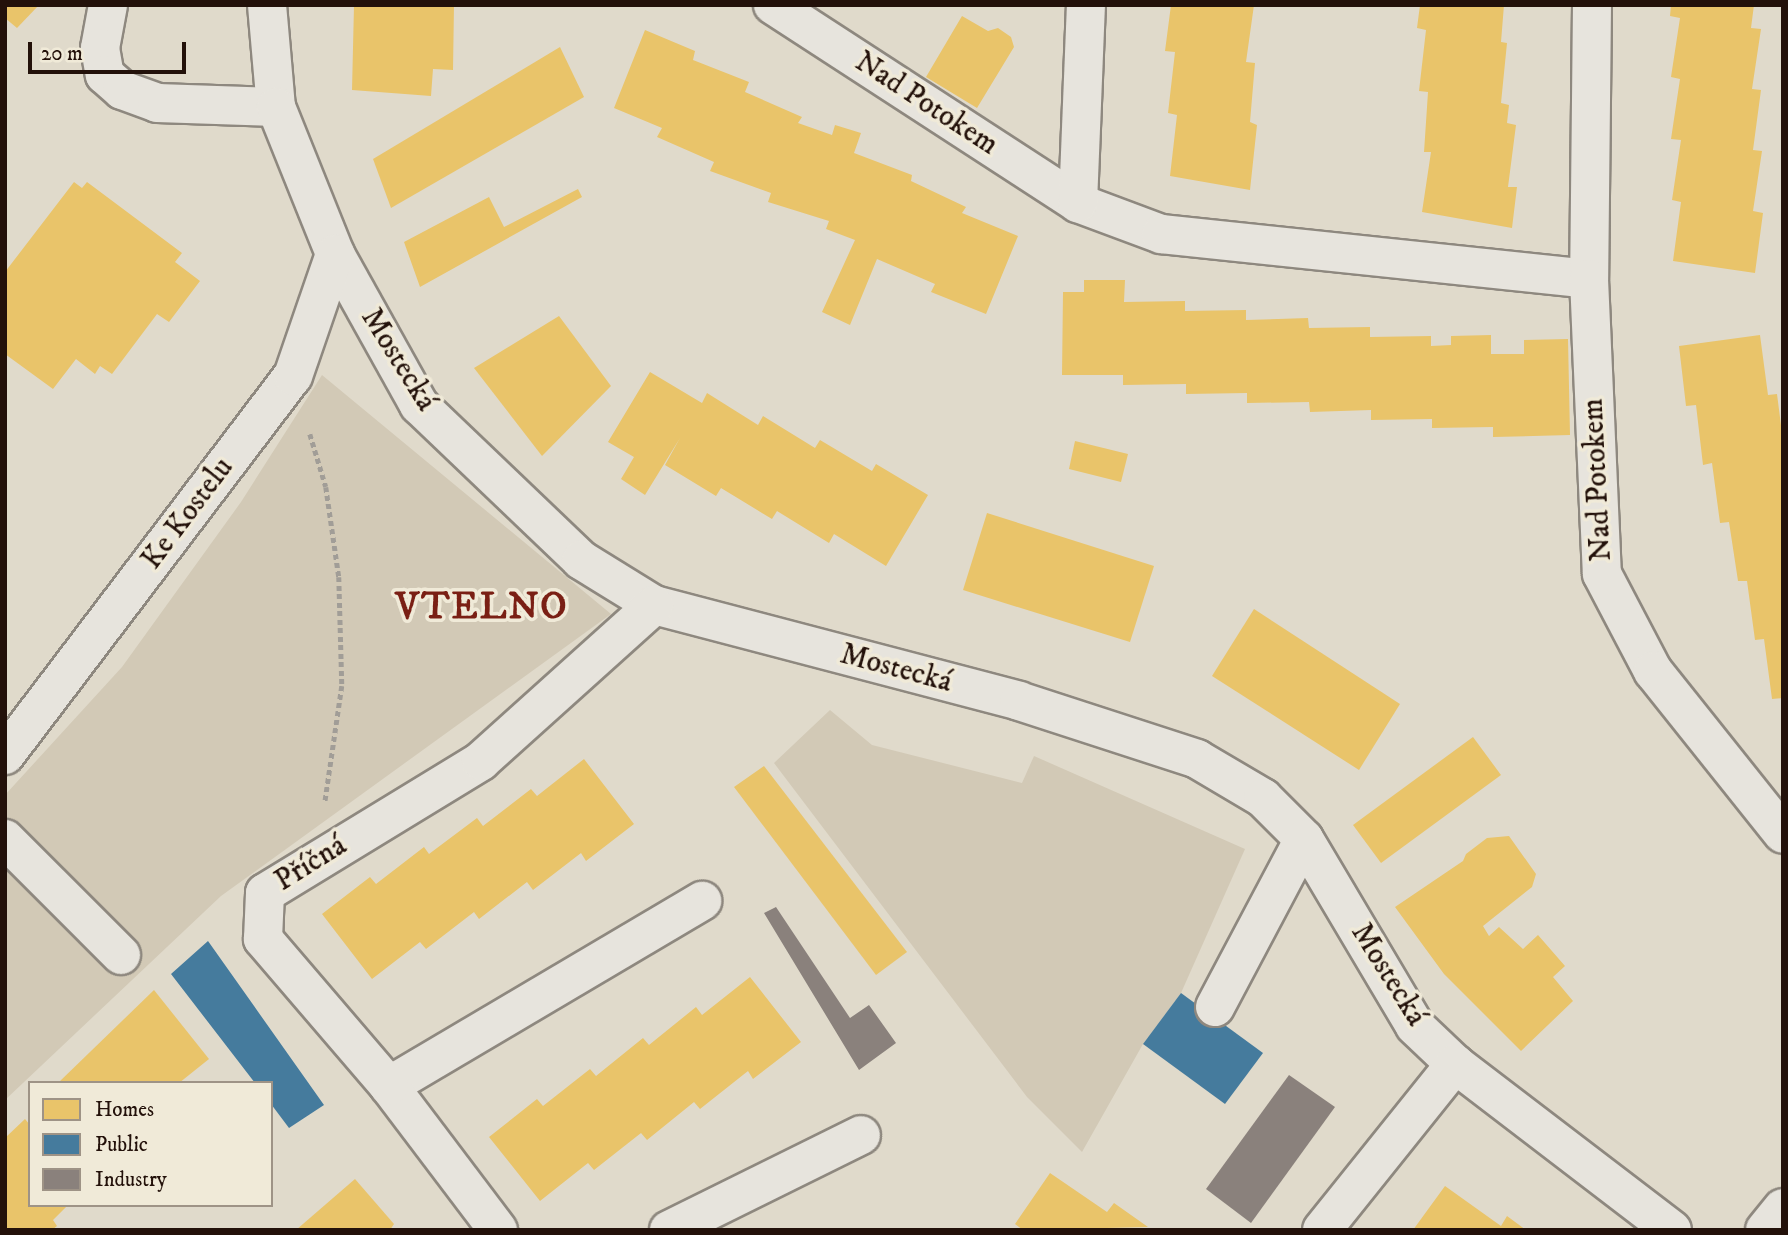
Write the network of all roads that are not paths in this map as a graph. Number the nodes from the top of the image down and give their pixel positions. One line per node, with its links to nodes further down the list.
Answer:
1 (108, 5): 6 (street)
2 (267, 5): 6 (street, Mostecká)
3 (774, 5): 7 (street, Nad Potokem)
4 (1086, 5): 7 (street)
5 (1592, 5): 9 (street, Nad Potokem)
6 (276, 107): 8 (street, Mostecká)
7 (1078, 203): 9 (street, Nad Potokem)
8 (335, 254): 10 (street, Mostecká); 11 (street, Ke Kostelu)
9 (1589, 279): 12 (street, Nad Potokem)
10 (654, 605): 14 (street, Mostecká); 19 (street, Příčná)
11 (5, 755)
12 (1783, 834)
13 (5, 839): 16 (street)
14 (1304, 839): 17 (street); 18 (street, Mostecká)
15 (702, 901): 19 (street)
16 (121, 955)
17 (1215, 1007)
18 (1455, 1064): 24 (street); 25 (street, Mostecká)
19 (389, 1086): 22 (street, Příčná)
20 (861, 1135): 23 (street)
21 (1783, 1208): 26 (street)
22 (498, 1230)
23 (669, 1230)
24 (1322, 1230)
25 (1672, 1230)
26 (1765, 1230)

